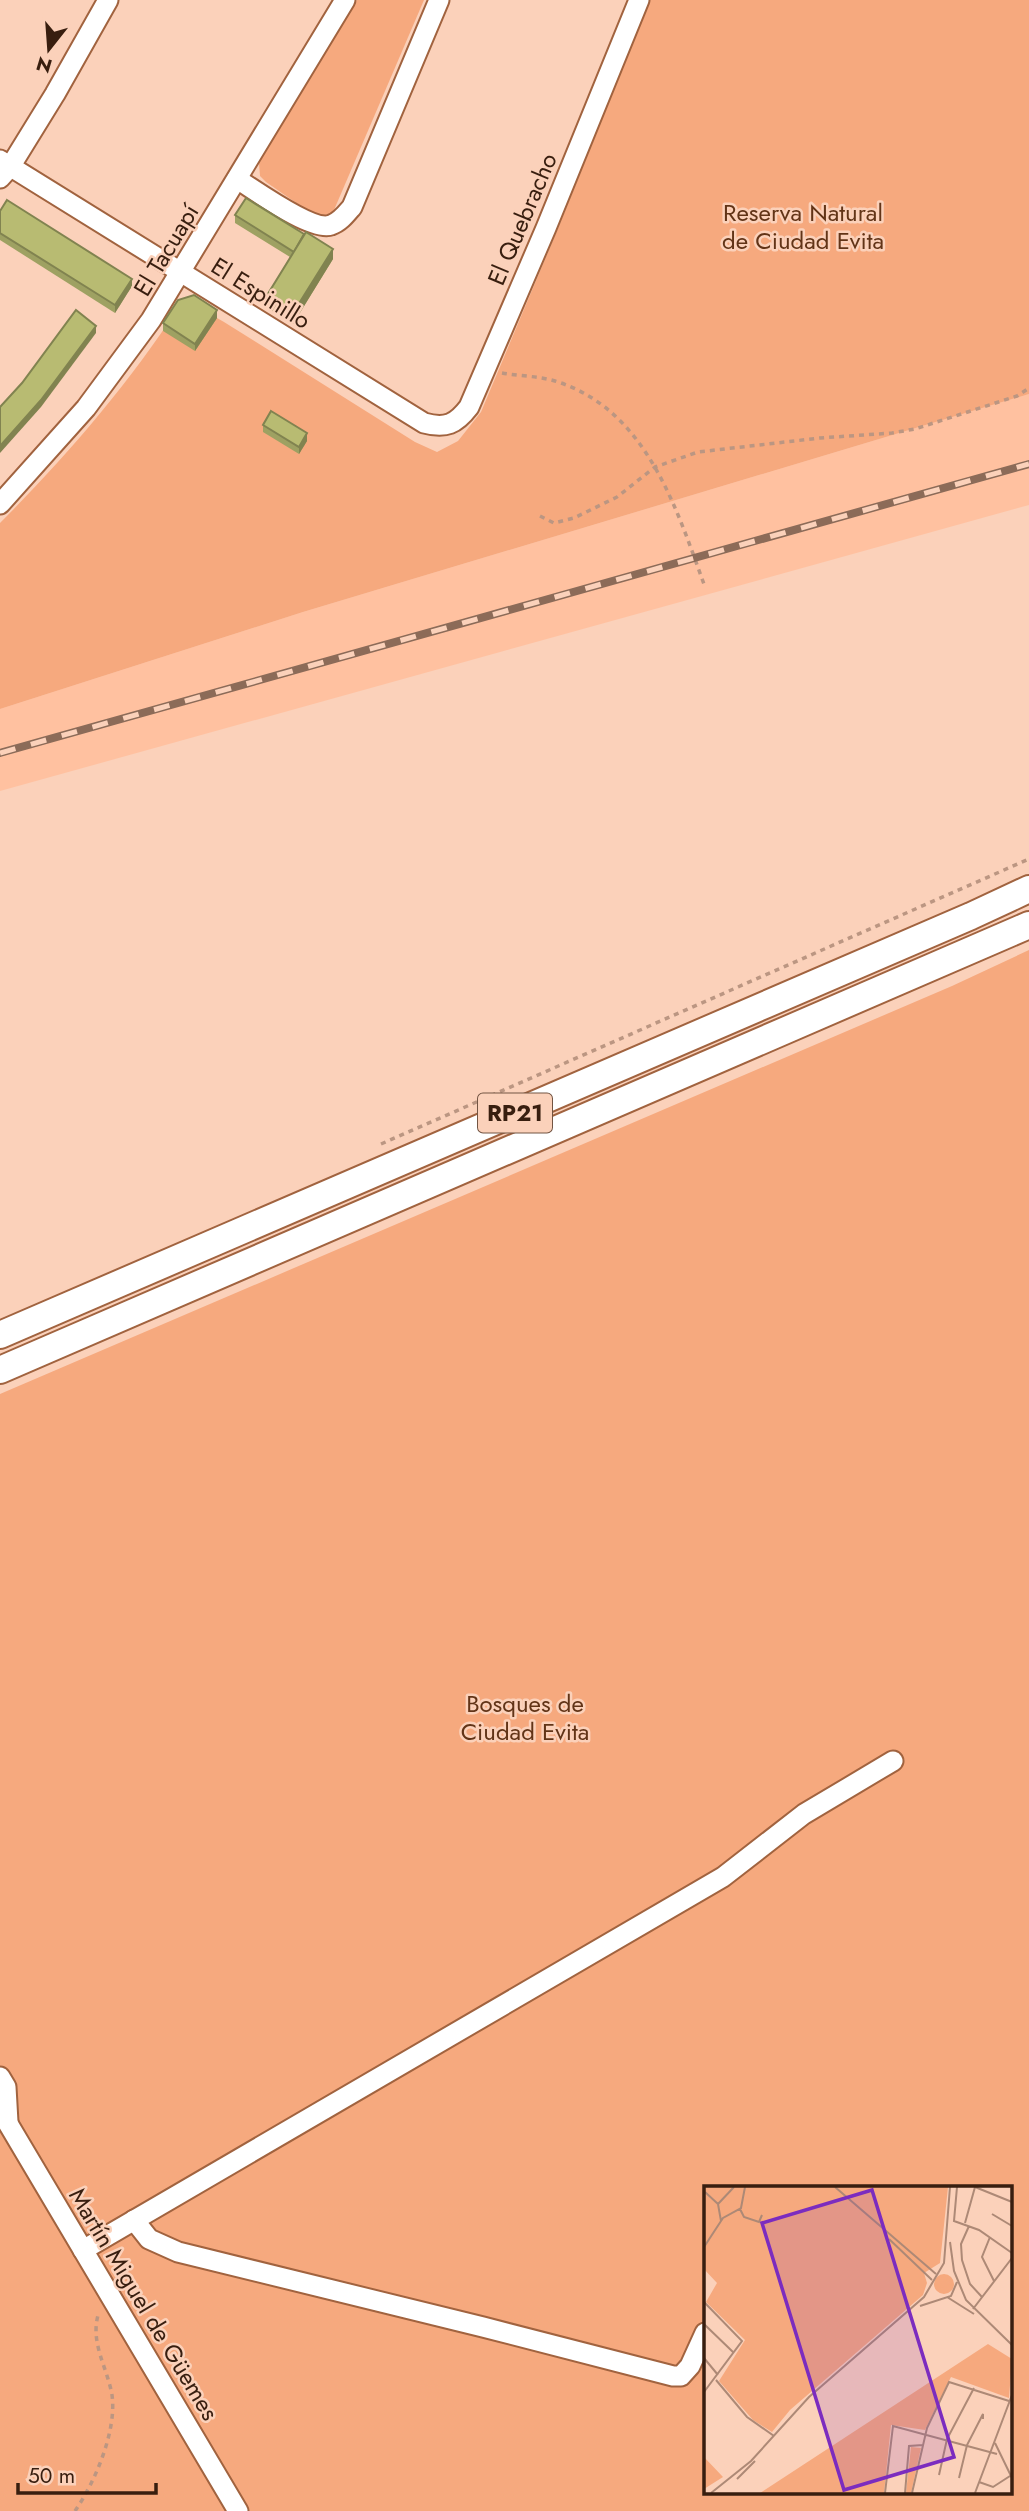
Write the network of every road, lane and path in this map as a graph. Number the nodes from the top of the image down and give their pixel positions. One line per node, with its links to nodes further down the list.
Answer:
1 (108, 0): 5 (street)
2 (345, 0): 6 (street, El Tacuapí)
3 (439, 0): 6 (street)
4 (639, 0): 10 (street, El Quebracho)
5 (3, 168): 7 (street, El Espinillo)
6 (237, 180): 7 (street, El Tacuapí)
7 (181, 272): 10 (street, El Espinillo); 12 (street, El Tacuapí)
8 (497, 372): 11 (path)
9 (1029, 388): 11 (path)
10 (424, 424)
11 (655, 467): 13 (path); 14 (path)
12 (0, 504)
13 (540, 516)
14 (705, 587)
15 (1029, 889): 17 (main road, RP21)
16 (1029, 925): 18 (main road, RP21)
17 (0, 1335)
18 (0, 1370)
19 (893, 1761): 22 (street)
20 (0, 2077): 21 (street, Martín Miguel de Güemes)
21 (4, 2116): 23 (street, Martín Miguel de Güemes)
22 (134, 2220): 23 (street); 25 (street)
23 (83, 2250): 24 (street, Martín Miguel de Güemes)
24 (109, 2295): 26 (path); 27 (street, Martín Miguel de Güemes)
25 (704, 2335)
26 (75, 2511)
27 (238, 2511)

